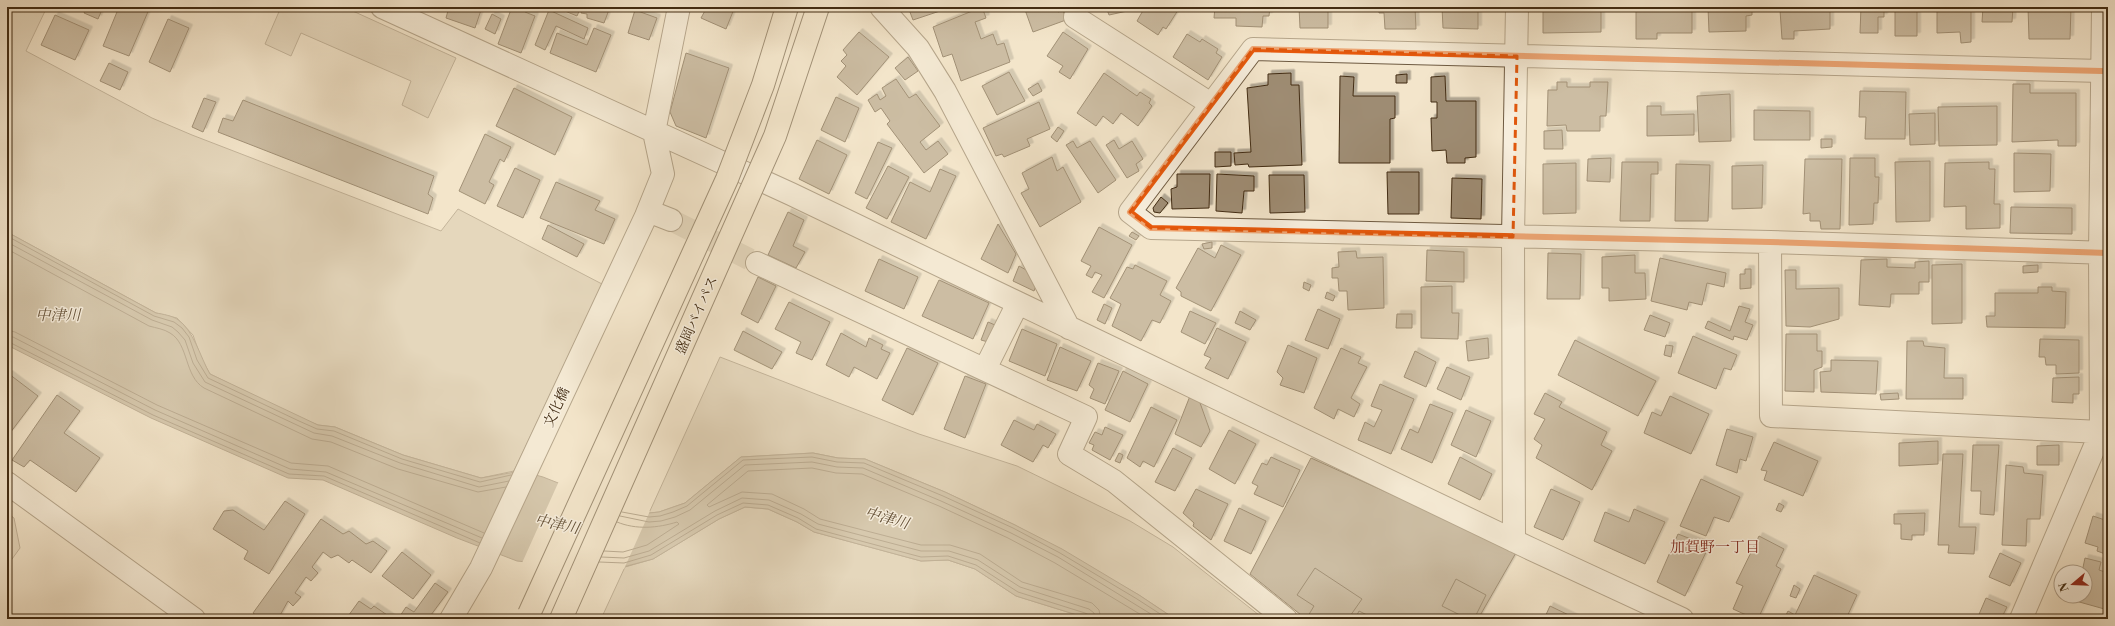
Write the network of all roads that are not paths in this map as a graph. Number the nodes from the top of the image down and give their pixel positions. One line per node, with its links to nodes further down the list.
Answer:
1 (382, 7): 12 (street)
2 (679, 7): 12 (street)
3 (787, 7): 26 (highway, 盛岡バイパス, bridge)
4 (818, 7): 28 (highway, 盛岡バイパス, bridge)
5 (881, 7): 20 (street)
6 (1517, 7): 9 (street)
7 (2105, 8): 10 (street)
8 (1075, 17): 11 (street)
9 (1517, 56): 10 (street); 11 (street); 15 (street)
10 (2102, 70): 17 (street)
11 (1211, 104): 15 (street)
12 (654, 132): 13 (street, 文化橋); 19 (street)
13 (648, 211): 14 (street); 25 (street, 文化橋)
14 (671, 220)
15 (1513, 237): 16 (street); 24 (street)
16 (1770, 242): 17 (street); 22 (street)
17 (2104, 253): 22 (street)
18 (757, 263): 21 (street)
19 (1018, 303): 20 (street); 21 (street)
20 (1069, 328): 24 (street)
21 (985, 368): 29 (street)
22 (2101, 432): 31 (street)
23 (7, 483): 27 (street)
24 (1514, 541): 30 (street)
25 (456, 610)
26 (529, 614)
27 (194, 619)
28 (561, 619)
29 (1286, 619)
30 (1682, 619)
31 (2021, 619)

